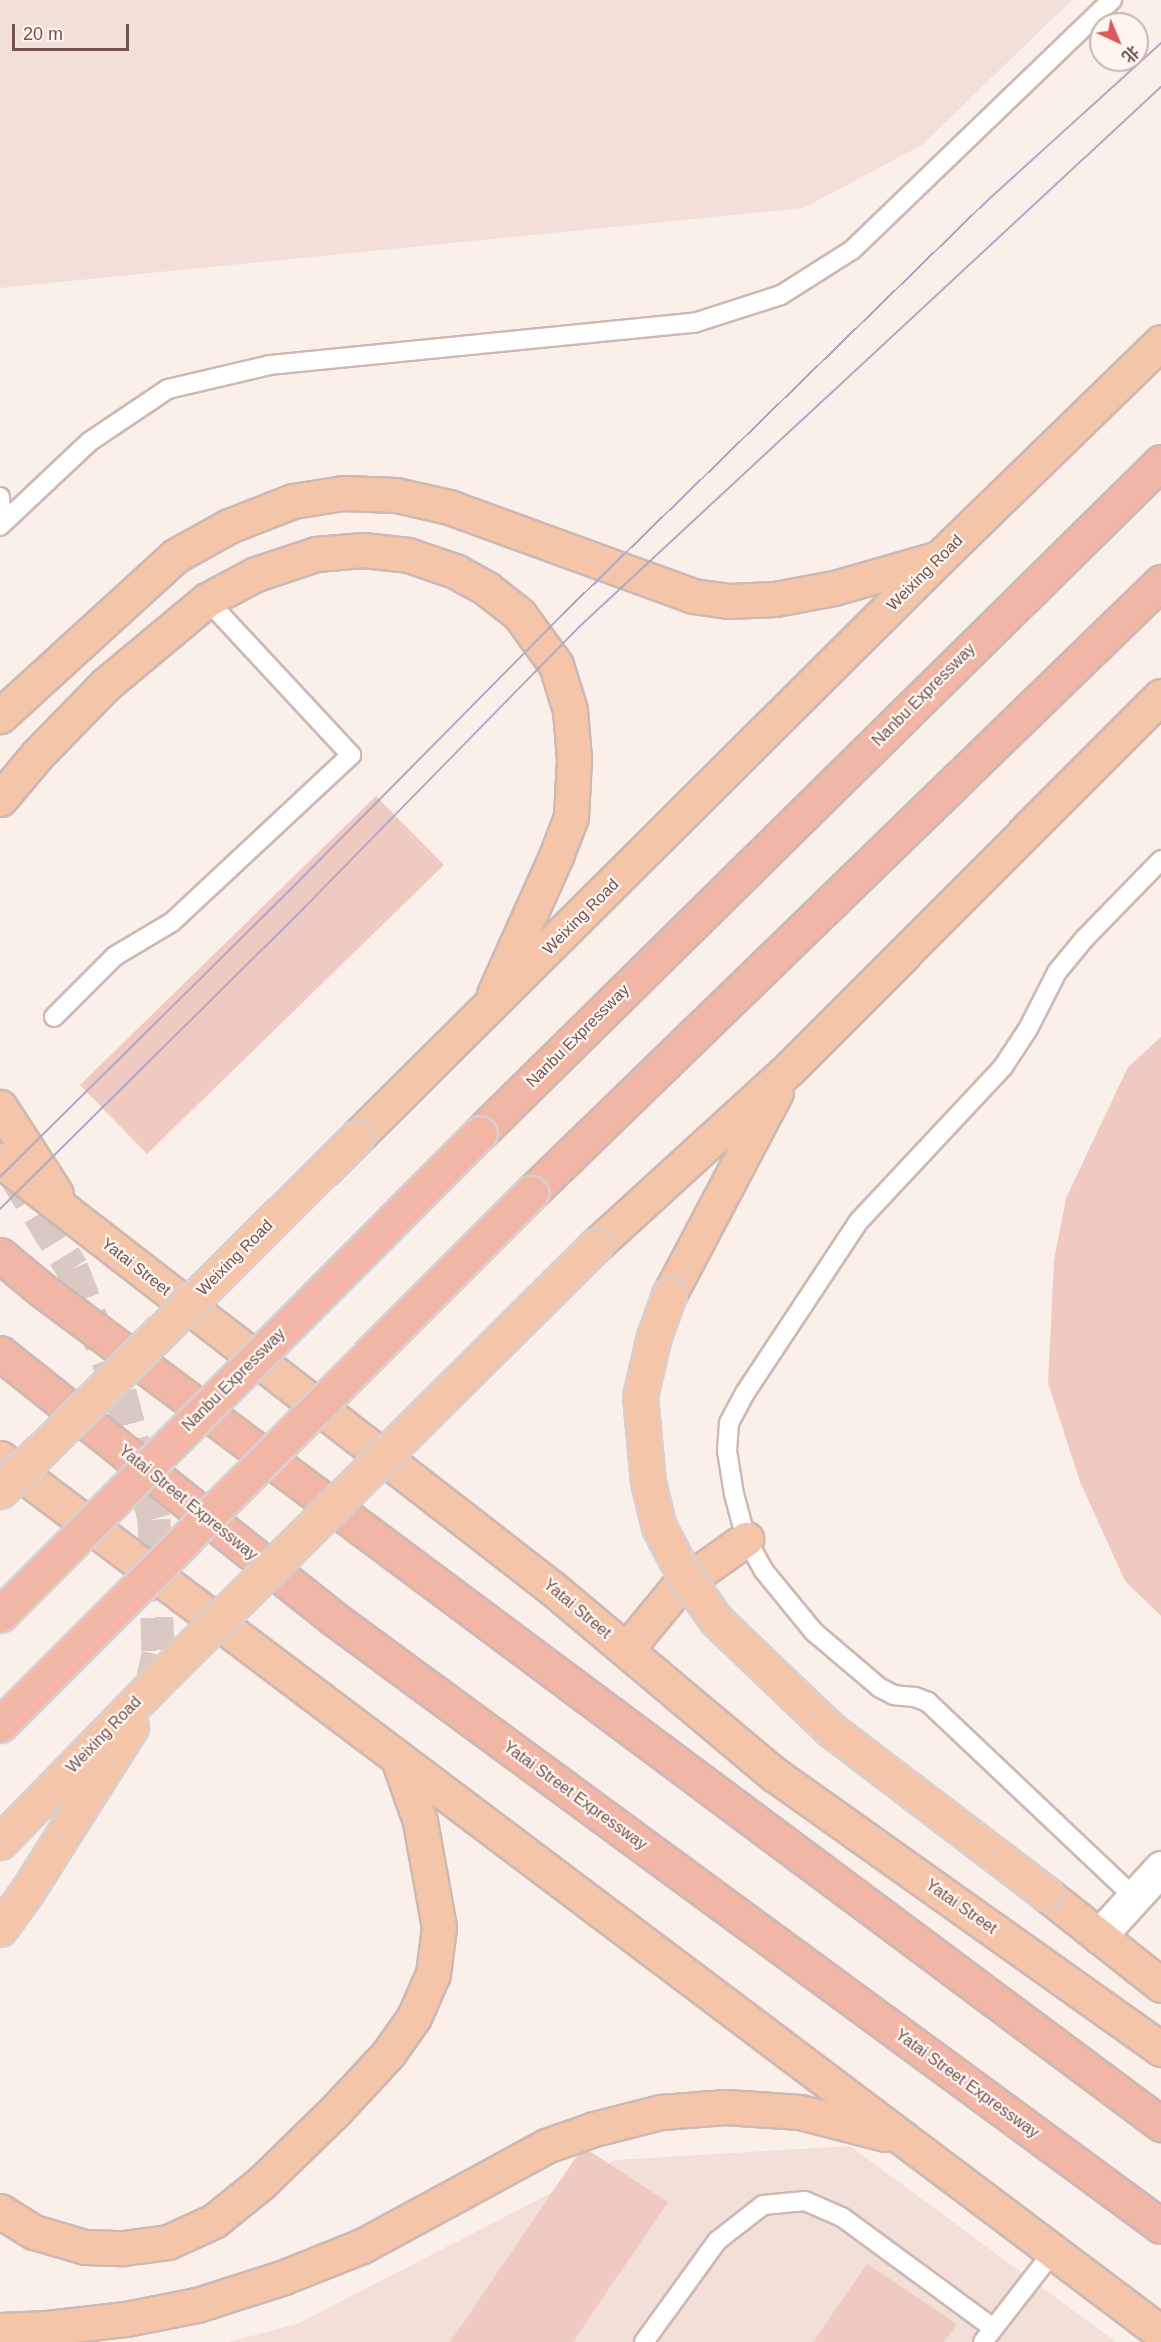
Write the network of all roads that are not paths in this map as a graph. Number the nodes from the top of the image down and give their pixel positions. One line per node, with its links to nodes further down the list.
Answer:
1 (1112, 0): 5 (lane)
2 (1161, 342): 6 (main road, Weixing Road)
3 (1161, 462): 24 (highway, Nanbu Expressway, bridge)
4 (0, 497): 5 (lane)
5 (1, 525)
6 (940, 557): 10 (main road); 13 (main road, Weixing Road)
7 (1161, 582): 27 (highway, bridge)
8 (207, 600): 11 (main road); 13 (main road); 14 (lane)
9 (1161, 696): 15 (main road, Weixing Road)
10 (0, 716)
11 (0, 799)
12 (1161, 860): 23 (lane)
13 (486, 1011): 22 (main road, Weixing Road, bridge)
14 (54, 1017)
15 (790, 1068): 26 (main road, Weixing Road, bridge); 33 (main road, bridge)
16 (0, 1107): 18 (main road)
17 (0, 1160): 18 (main road, Yatai Street)
18 (72, 1218): 25 (main road, Yatai Street)
19 (0, 1255): 36 (highway)
20 (0, 1353): 39 (highway, Yatai Street Expressway)
21 (0, 1458): 28 (main road)
22 (0, 1491)
23 (746, 1539): 25 (main road); 31 (lane)
24 (0, 1615)
25 (626, 1650): 35 (main road, Yatai Street)
26 (165, 1672): 29 (main road, Weixing Road, bridge); 32 (main road, bridge)
27 (0, 1725)
28 (398, 1759): 37 (main road); 38 (main road)
29 (0, 1842)
30 (1161, 1868): 31 (street)
31 (1134, 1897): 33 (street)
32 (0, 1929)
33 (1099, 1936): 34 (main road)
34 (1161, 1985)
35 (1161, 2049)
36 (1161, 2124)
37 (902, 2138): 40 (main road); 41 (main road)
38 (0, 2211)
39 (1161, 2226)
40 (1052, 2253): 42 (main road); 43 (lane)
41 (0, 2330)
42 (1161, 2333)
43 (988, 2335): 44 (lane)
44 (644, 2342)

